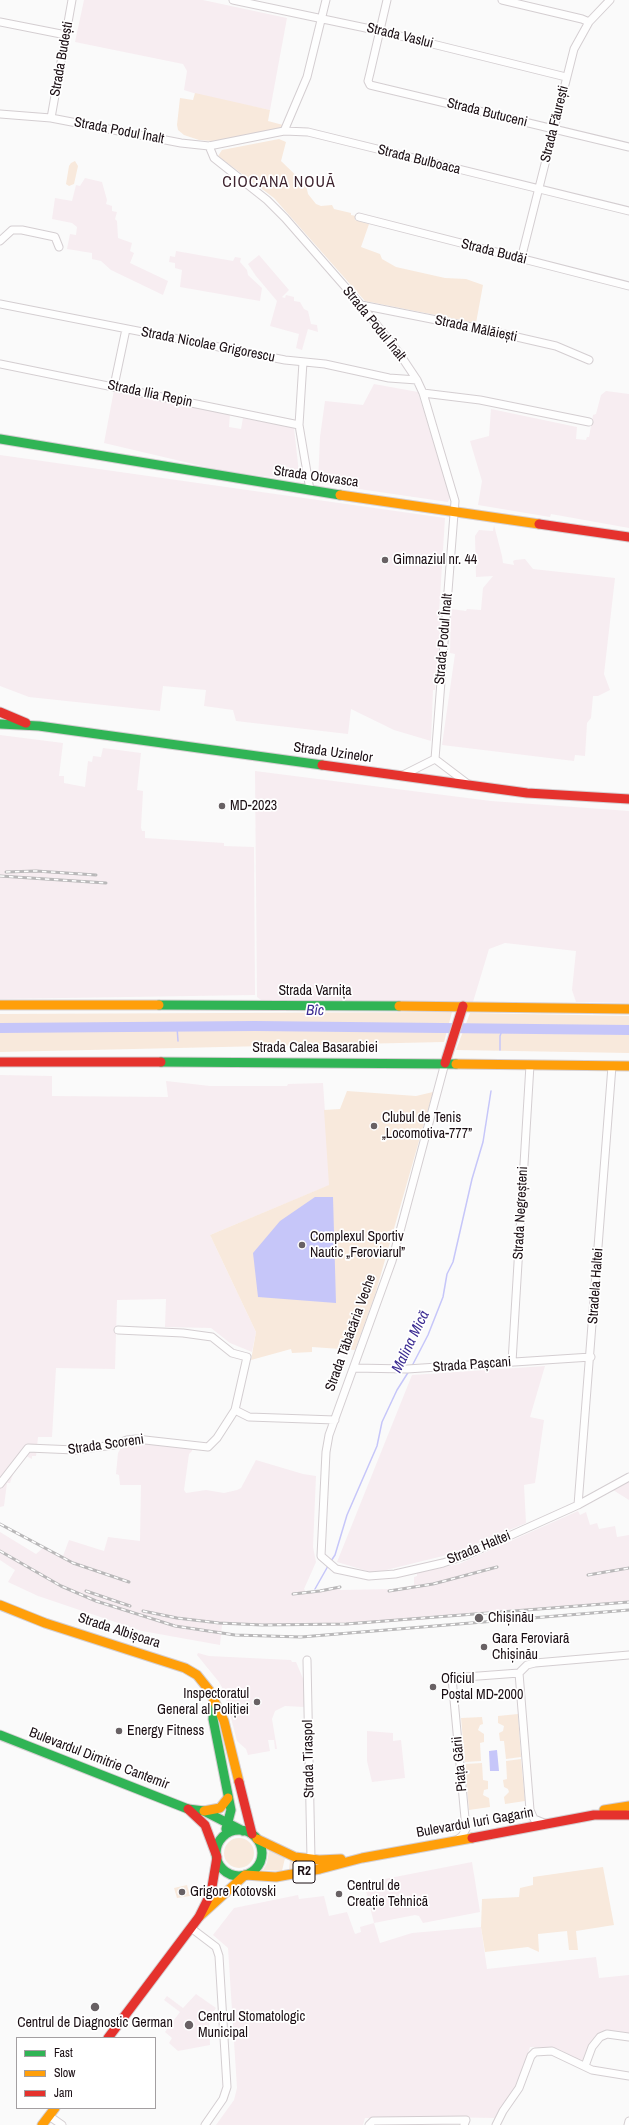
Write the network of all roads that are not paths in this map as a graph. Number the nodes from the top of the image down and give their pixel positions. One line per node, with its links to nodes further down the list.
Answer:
1 (72, 0): 11 (street, Strada Budești)
2 (233, 0): 7 (street, Strada Vaslui)
3 (326, 0): 7 (street)
4 (387, 0): 10 (street)
5 (502, 0): 9 (street)
6 (610, 0): 9 (street, Strada Făurești)
7 (322, 18): 10 (street, Strada Vaslui); 16 (street)
8 (0, 22): 11 (street)
9 (589, 22): 12 (street, Strada Făurești)
10 (380, 31): 12 (street, Strada Vaslui); 15 (street, Strada Butuceni)
11 (66, 35): 14 (street, Strada Budești)
12 (566, 77): 15 (street, Strada Făurești)
13 (0, 114): 14 (street, Strada Podul Înalt)
14 (51, 118): 17 (street, Strada Podul Înalt)
15 (553, 129): 18 (street, Strada Butuceni); 19 (street, Strada Făurești)
16 (284, 131): 17 (street, Strada Bulboaca); 19 (street, Strada Bulboaca)
17 (209, 146): 27 (street, Strada Podul Înalt)
18 (629, 147)
19 (538, 190): 20 (street, Strada Bulboaca); 24 (street, Strada Făurești)
20 (629, 211)
21 (359, 217): 24 (street, Strada Budăi)
22 (0, 241): 23 (street)
23 (58, 247)
24 (521, 259): 25 (street, Strada Budăi)
25 (629, 286)
26 (0, 304): 28 (street, Strada Nicolae Grigorescu)
27 (361, 305): 29 (street, Strada Mălăiești); 32 (street, Strada Podul Înalt)
28 (126, 329): 30 (street, Strada Nicolae Grigorescu); 33 (street)
29 (589, 360)
30 (302, 362): 32 (street, Strada Nicolae Grigorescu); 36 (street)
31 (0, 364): 33 (street, Strada Ilia Repin)
32 (417, 380): 34 (street, Strada Podul Înalt)
33 (114, 386): 36 (street, Strada Ilia Repin)
34 (423, 393): 35 (street); 39 (street, Strada Podul Înalt)
35 (589, 422)
36 (299, 425): 38 (street)
37 (0, 439): 38 (main road, Strada Otovasca)
38 (310, 490): 39 (main road, Strada Otovasca)
39 (454, 511): 40 (main road, Strada Otovasca); 44 (street, Strada Podul Înalt)
40 (629, 537)
41 (0, 712): 43 (main road, Strada Uzinelor)
42 (0, 724): 43 (main road, Strada Uzinelor)
43 (34, 726): 45 (main road, Strada Uzinelor)
44 (435, 759): 45 (street); 46 (street)
45 (400, 776): 46 (main road, Strada Uzinelor)
46 (471, 786): 47 (main road, Strada Uzinelor)
47 (629, 800)
48 (0, 1005): 49 (main road, Strada Varnița)
49 (462, 1008): 50 (main road, Strada Varnița); 52 (main road, Strada Tăbăcăria Veche)
50 (629, 1009)
51 (0, 1062): 52 (main road, Strada Calea Basarabiei)
52 (446, 1064): 53 (main road, Strada Calea Basarabiei); 59 (street, Strada Tăbăcăria Veche)
53 (530, 1065): 54 (main road, Strada Calea Basarabiei); 58 (street, Strada Negreșteni)
54 (612, 1066): 55 (main road, Strada Calea Basarabiei); 57 (street, Stradela Haltei)
55 (629, 1066)
56 (118, 1330): 60 (street)
57 (591, 1357): 58 (street, Strada Pașcani); 64 (street, Stradela Haltei)
58 (512, 1362): 59 (street, Strada Pașcani)
59 (354, 1368): 61 (street, Strada Tăbăcăria Veche)
60 (235, 1410): 61 (street); 63 (street, Strada Scoreni)
61 (334, 1420): 65 (street, Strada Tăbăcăria Veche)
62 (629, 1477): 64 (street, Strada Haltei)
63 (0, 1484)
64 (578, 1505): 65 (street, Strada Haltei)
65 (324, 1559)
66 (0, 1605): 70 (main road, Strada Albișoara)
67 (629, 1655): 69 (street)
68 (307, 1660): 86 (street, Strada Tiraspol)
69 (519, 1673): 79 (street); 83 (street, Piața Gării)
70 (214, 1704): 72 (main road, Strada Albișoara); 82 (main road, Strada Albișoara)
71 (0, 1735): 74 (main road, Bulevardul Dimitrie Cantemir)
72 (228, 1798): 75 (main road); 78 (main road, Strada Albișoara)
73 (629, 1806): 76 (main road, Bulevardul Iuri Gagarin / R2)
74 (188, 1809): 75 (main road, Bulevardul Dimitrie Cantemir); 84 (main road, Bulevardul Dimitrie Cantemir)
75 (204, 1811): 78 (main road, Bulevardul Dimitrie Cantemir)
76 (594, 1815): 77 (main road, Bulevardul Iuri Gagarin / R2); 79 (main road, Bulevardul Iuri Gagarin / R2)
77 (629, 1816)
78 (228, 1823): 80 (main road, Bulevardul Dimitrie Cantemir); 81 (main road, Strada Albișoara)
79 (550, 1823): 83 (main road, Bulevardul Iuri Gagarin / R2)
80 (243, 1831): 81 (main road); 82 (main road)
81 (224, 1837): 84 (main road)
82 (254, 1837): 86 (main road, Bulevardul Iuri Gagarin / R2); 87 (main road)
83 (451, 1841): 85 (main road, Bulevardul Iuri Gagarin / R2)
84 (217, 1858): 87 (main road); 88 (main road)
85 (362, 1858): 86 (main road, Bulevardul Iuri Gagarin / R2); 87 (main road, Bulevardul Iuri Gagarin / R2)
86 (311, 1859)
87 (245, 1875): 88 (main road)
88 (199, 1918): 89 (main road)
89 (191, 1928): 90 (main road); 100 (street)
90 (109, 2037)
91 (629, 2037): 92 (street)
92 (585, 2066): 93 (street); 102 (street)
93 (629, 2076)
94 (54, 2109): 95 (main road)
95 (49, 2116): 98 (main road); 99 (street)
96 (629, 2121): 103 (street)
97 (465, 2122): 101 (street)
98 (42, 2125)
99 (62, 2125)
100 (205, 2125)
101 (369, 2125)
102 (496, 2125)
103 (628, 2125)

